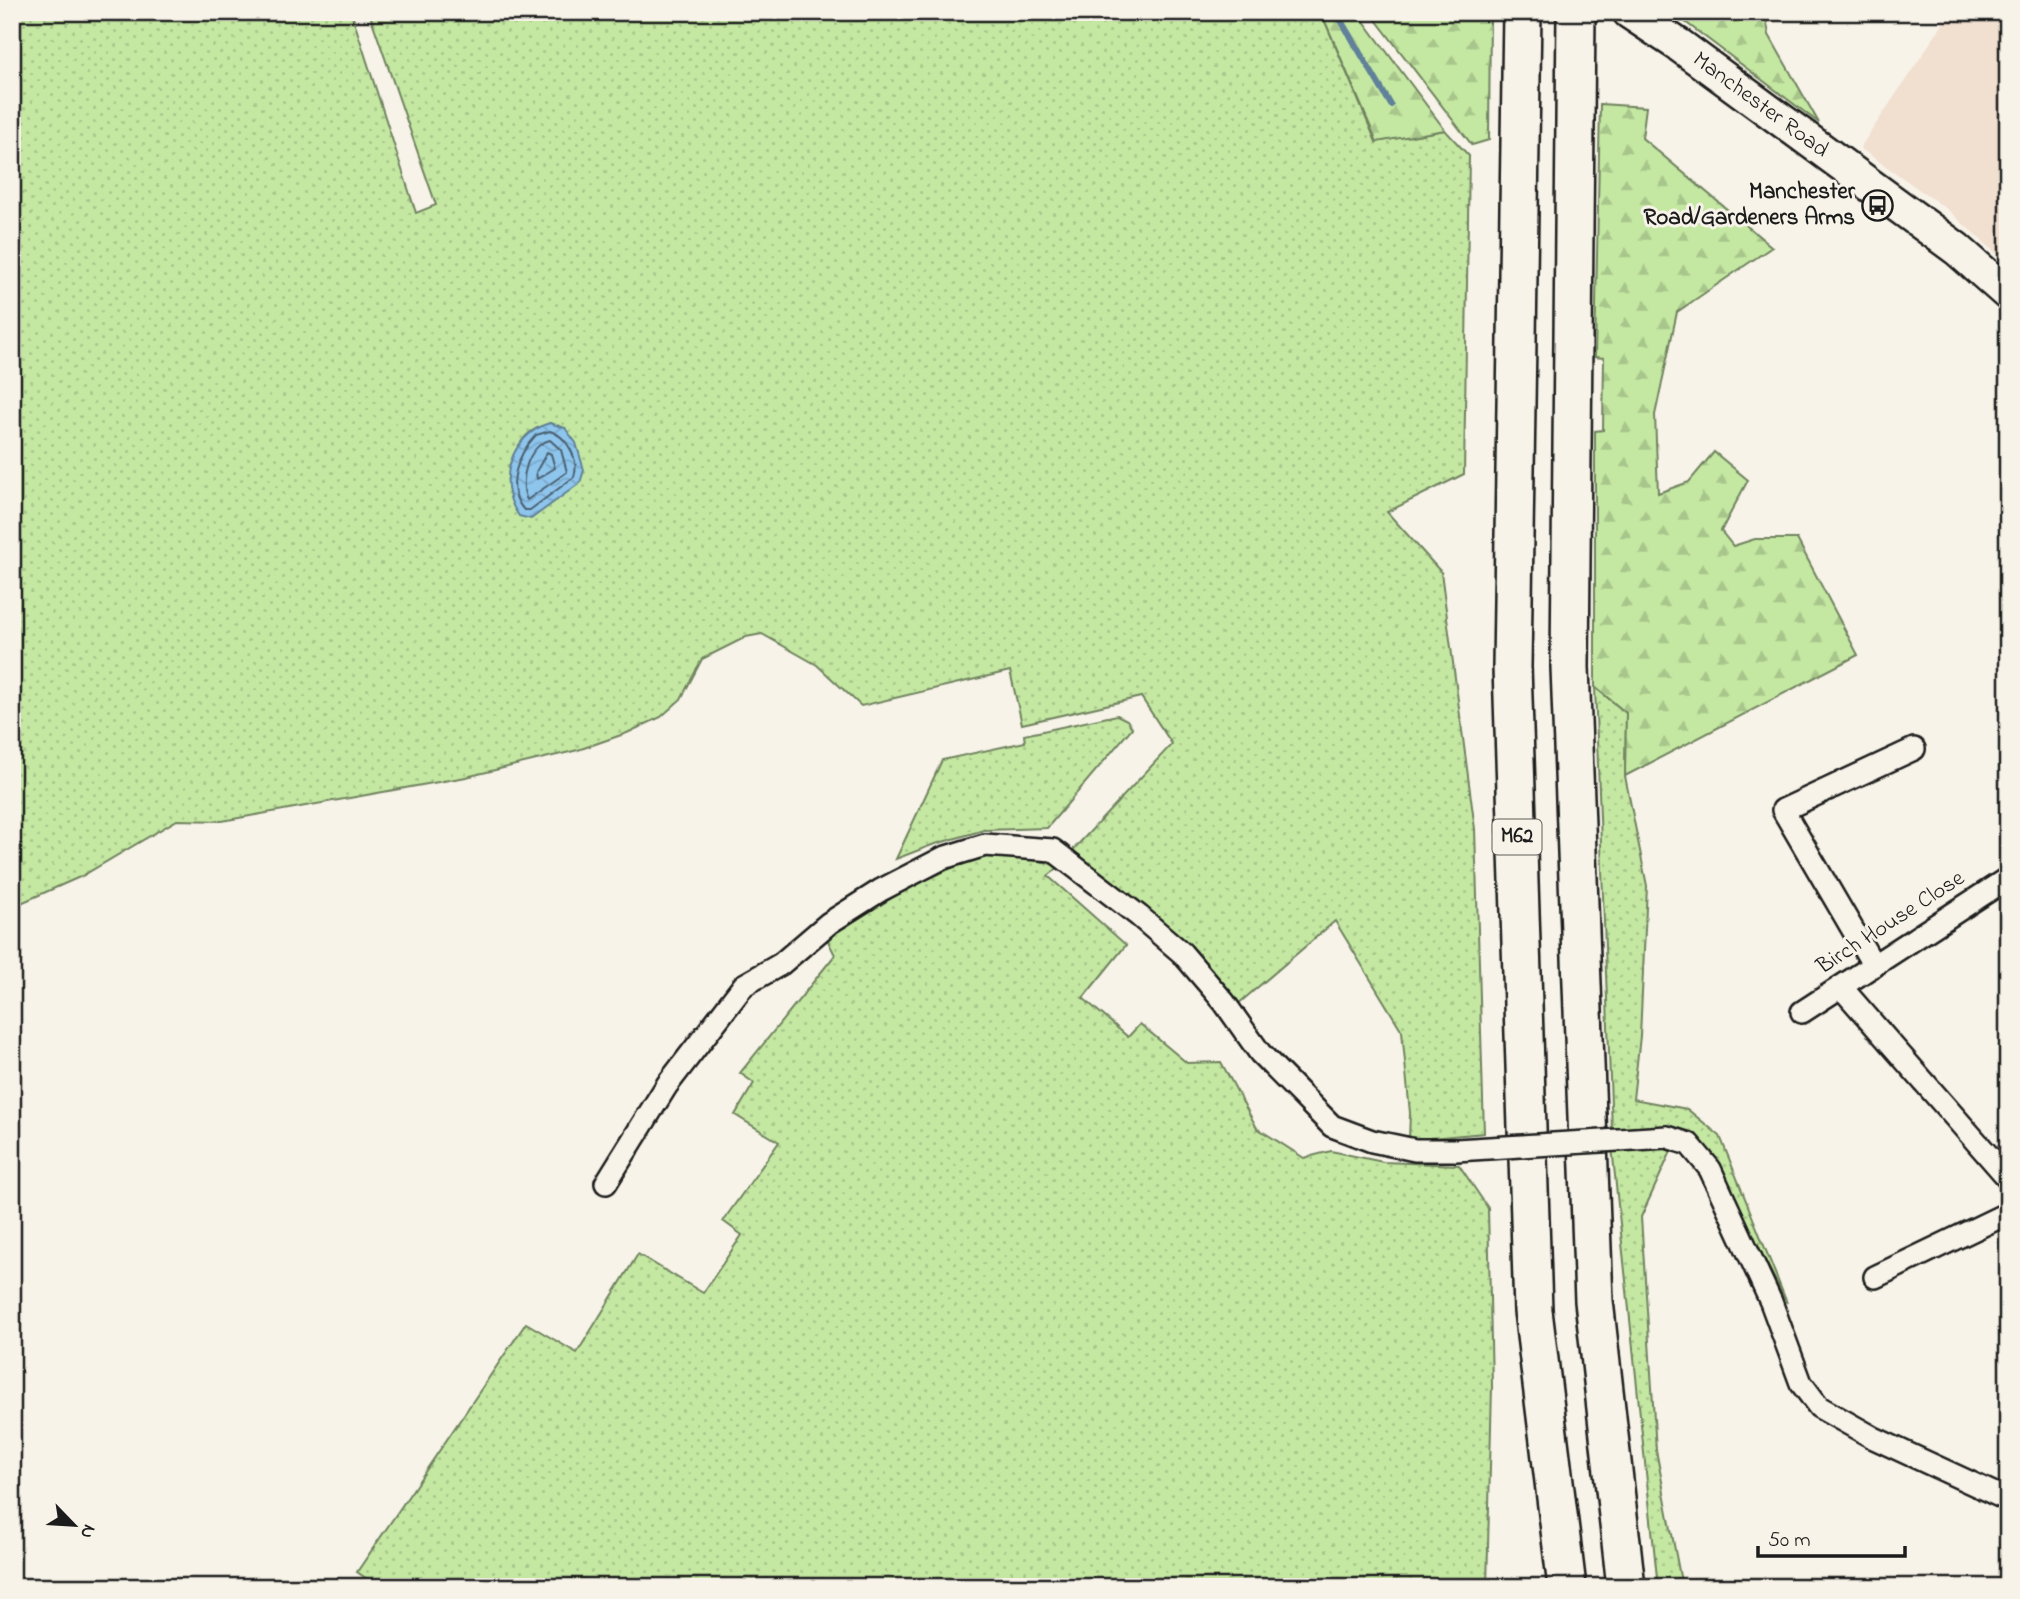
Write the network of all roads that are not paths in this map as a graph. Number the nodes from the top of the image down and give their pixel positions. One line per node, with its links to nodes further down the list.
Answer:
1 (1521, 12): 15 (highway, M62)
2 (1576, 12): 16 (highway)
3 (1629, 12): 4 (main road, Manchester Road)
4 (2008, 294)
5 (1914, 749): 7 (street)
6 (2008, 878): 7 (street, Birch House Close)
7 (1874, 966): 8 (street, Birch House Close)
8 (1841, 987): 9 (street, Birch House Close); 10 (street)
9 (1802, 1012)
10 (2008, 1178)
11 (606, 1182): 14 (street, bridge)
12 (2008, 1213): 13 (street)
13 (1875, 1277)
14 (2008, 1500)
15 (1567, 1587)
16 (1626, 1587)

